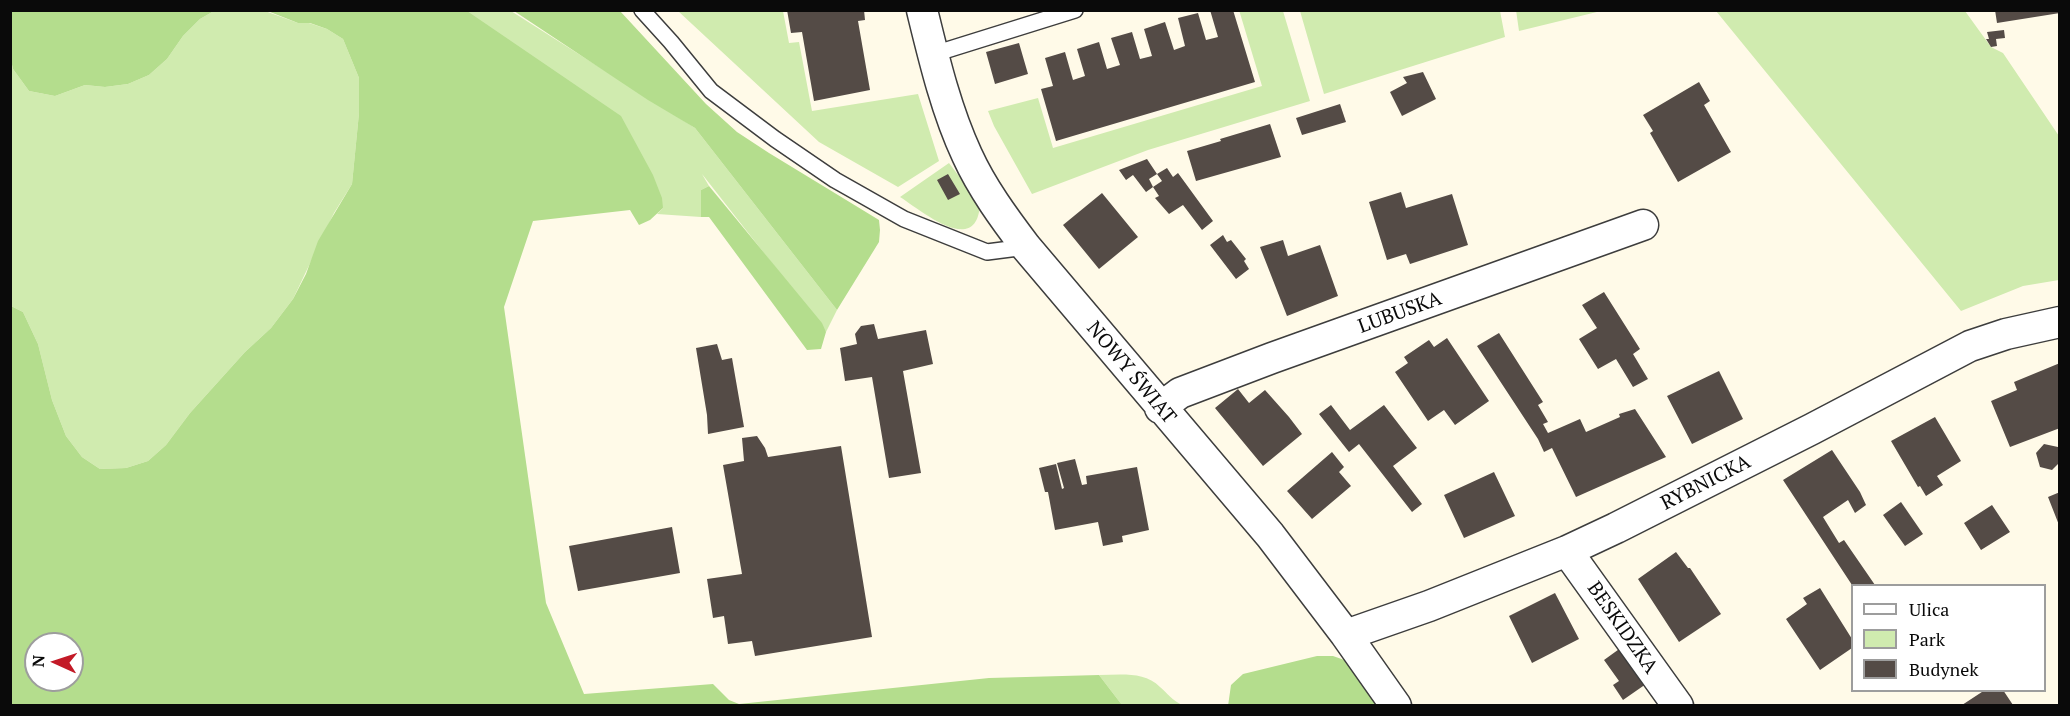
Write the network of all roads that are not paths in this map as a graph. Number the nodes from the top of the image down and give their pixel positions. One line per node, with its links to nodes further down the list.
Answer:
1 (642, 10): 6 (lane)
2 (922, 10): 4 (street, NOWY ŚWIAT)
3 (1075, 10): 4 (lane)
4 (934, 54): 6 (street, NOWY ŚWIAT)
5 (1643, 225): 8 (street, LUBUSKA)
6 (1026, 247): 8 (street, NOWY ŚWIAT)
7 (2060, 322): 9 (street, RYBNICKA)
8 (1160, 408): 10 (street, NOWY ŚWIAT)
9 (1567, 551): 10 (street, RYBNICKA); 12 (street, BESKIDZKA)
10 (1346, 635): 11 (street, NOWY ŚWIAT)
11 (1396, 705)
12 (1678, 705)

